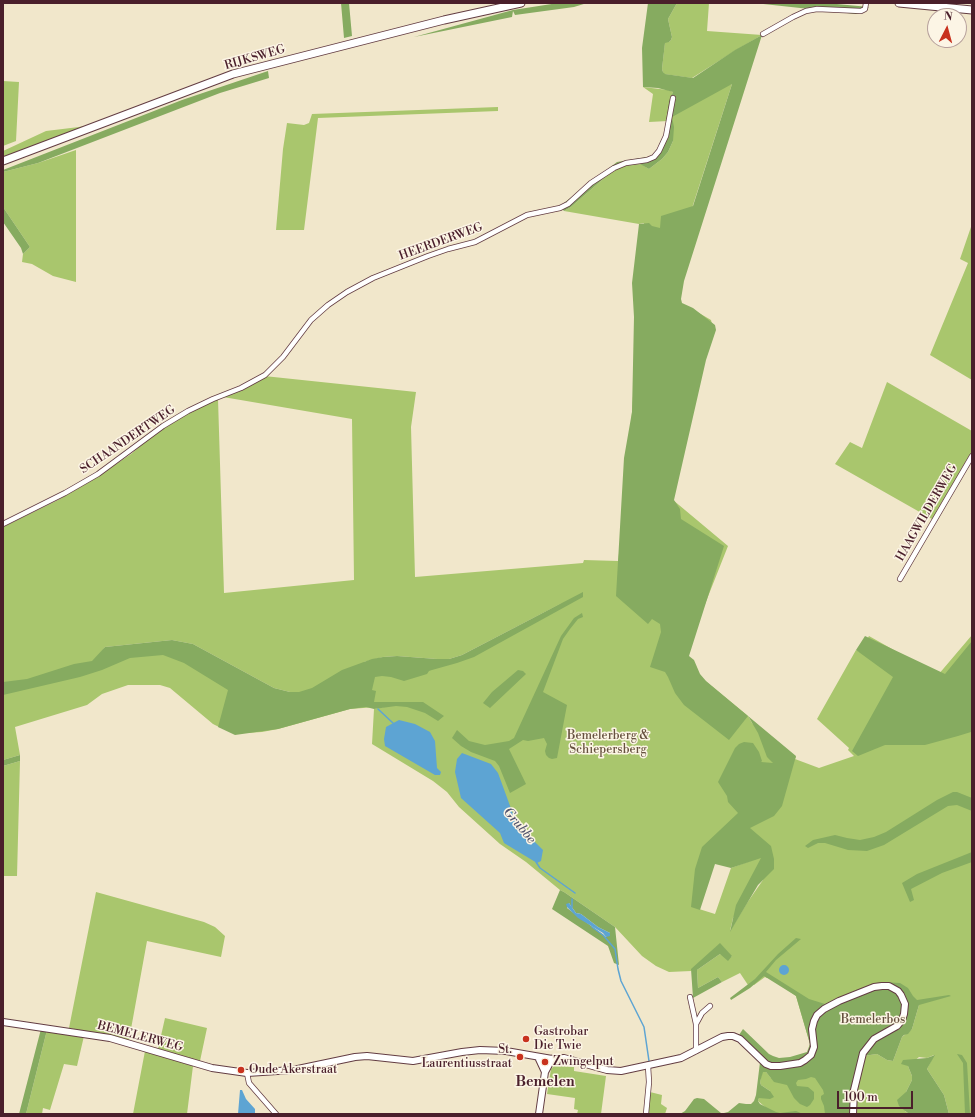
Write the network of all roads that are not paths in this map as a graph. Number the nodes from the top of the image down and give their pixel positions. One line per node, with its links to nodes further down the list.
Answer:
1 (521, 3): 7 (main road, RIJKSWEG)
2 (866, 3): 5 (street)
3 (899, 3): 4 (main road)
4 (972, 10)
5 (763, 34)
6 (673, 98): 8 (street, HEERDERWEG)
7 (3, 161)
8 (265, 375): 10 (street, SCHAANDERTWEG)
9 (972, 456): 11 (street, HAAGWILDERWEG)
10 (3, 524)
11 (900, 579)
12 (690, 997): 15 (street)
13 (710, 1006): 15 (street)
14 (3, 1022): 21 (street, BEMELERWEG)
15 (696, 1024): 16 (street)
16 (696, 1051): 19 (street); 25 (street)
17 (538, 1057): 18 (street); 20 (street); 21 (street)
18 (552, 1058): 19 (street); 20 (street)
19 (648, 1066): 24 (street)
20 (545, 1072): 23 (street)
21 (247, 1073): 22 (street)
22 (276, 1114)
23 (538, 1114)
24 (646, 1114)
25 (853, 1114)

